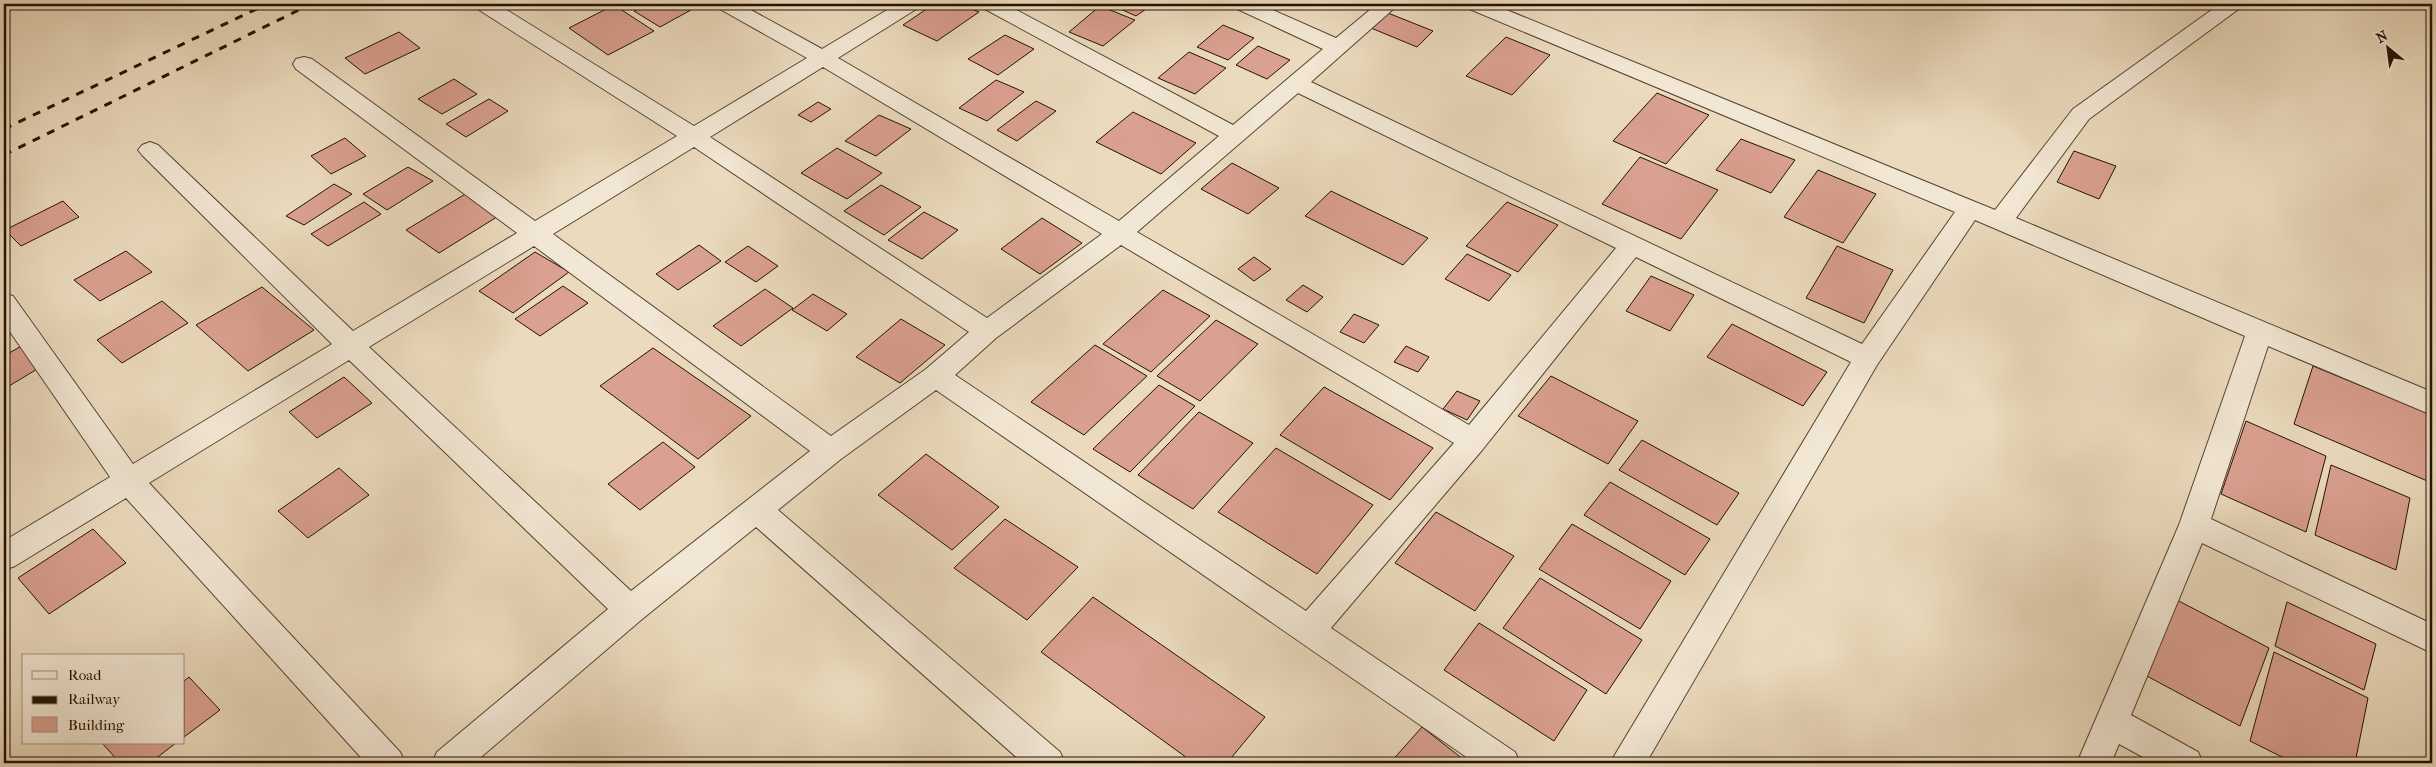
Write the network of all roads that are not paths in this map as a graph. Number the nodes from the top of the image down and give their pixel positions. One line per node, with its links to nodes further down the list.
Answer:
1 (483, 4): 13 (street)
2 (725, 4): 10 (street)
3 (911, 4): 10 (street)
4 (990, 4): 14 (street)
5 (1242, 4): 9 (street)
6 (1389, 4): 9 (street)
7 (1474, 4): 16 (street)
8 (2233, 4): 17 (street)
9 (1339, 48): 12 (street)
10 (823, 58): 13 (street); 19 (street)
11 (304, 64): 18 (street)
12 (1297, 84): 14 (street); 20 (street)
13 (693, 136): 18 (street); 22 (street)
14 (1236, 136): 19 (street)
15 (150, 150): 24 (street)
16 (1970, 208): 17 (street); 25 (street)
17 (2000, 221): 23 (street)
18 (536, 232): 24 (street); 29 (street)
19 (1119, 234): 22 (street); 28 (street)
20 (1632, 245): 25 (street); 28 (street)
21 (4, 303): 30 (street)
22 (987, 331): 26 (street)
23 (2260, 331): 27 (street); 32 (street)
24 (350, 345): 30 (street); 34 (street)
25 (1867, 358): 42 (street)
26 (936, 376): 29 (street); 35 (street)
27 (2432, 404)
28 (1473, 441): 35 (street)
29 (831, 452): 31 (street)
30 (129, 481): 33 (street); 38 (street)
31 (757, 510): 34 (street); 40 (street)
32 (2194, 525): 36 (street); 37 (street)
33 (4, 557)
34 (630, 610): 39 (street)
35 (1310, 629): 41 (street)
36 (2432, 639)
37 (2111, 722): 43 (street); 44 (street)
38 (388, 763)
39 (449, 763)
40 (1048, 763)
41 (1503, 763)
42 (1628, 763)
43 (2094, 763)
44 (2186, 763)

